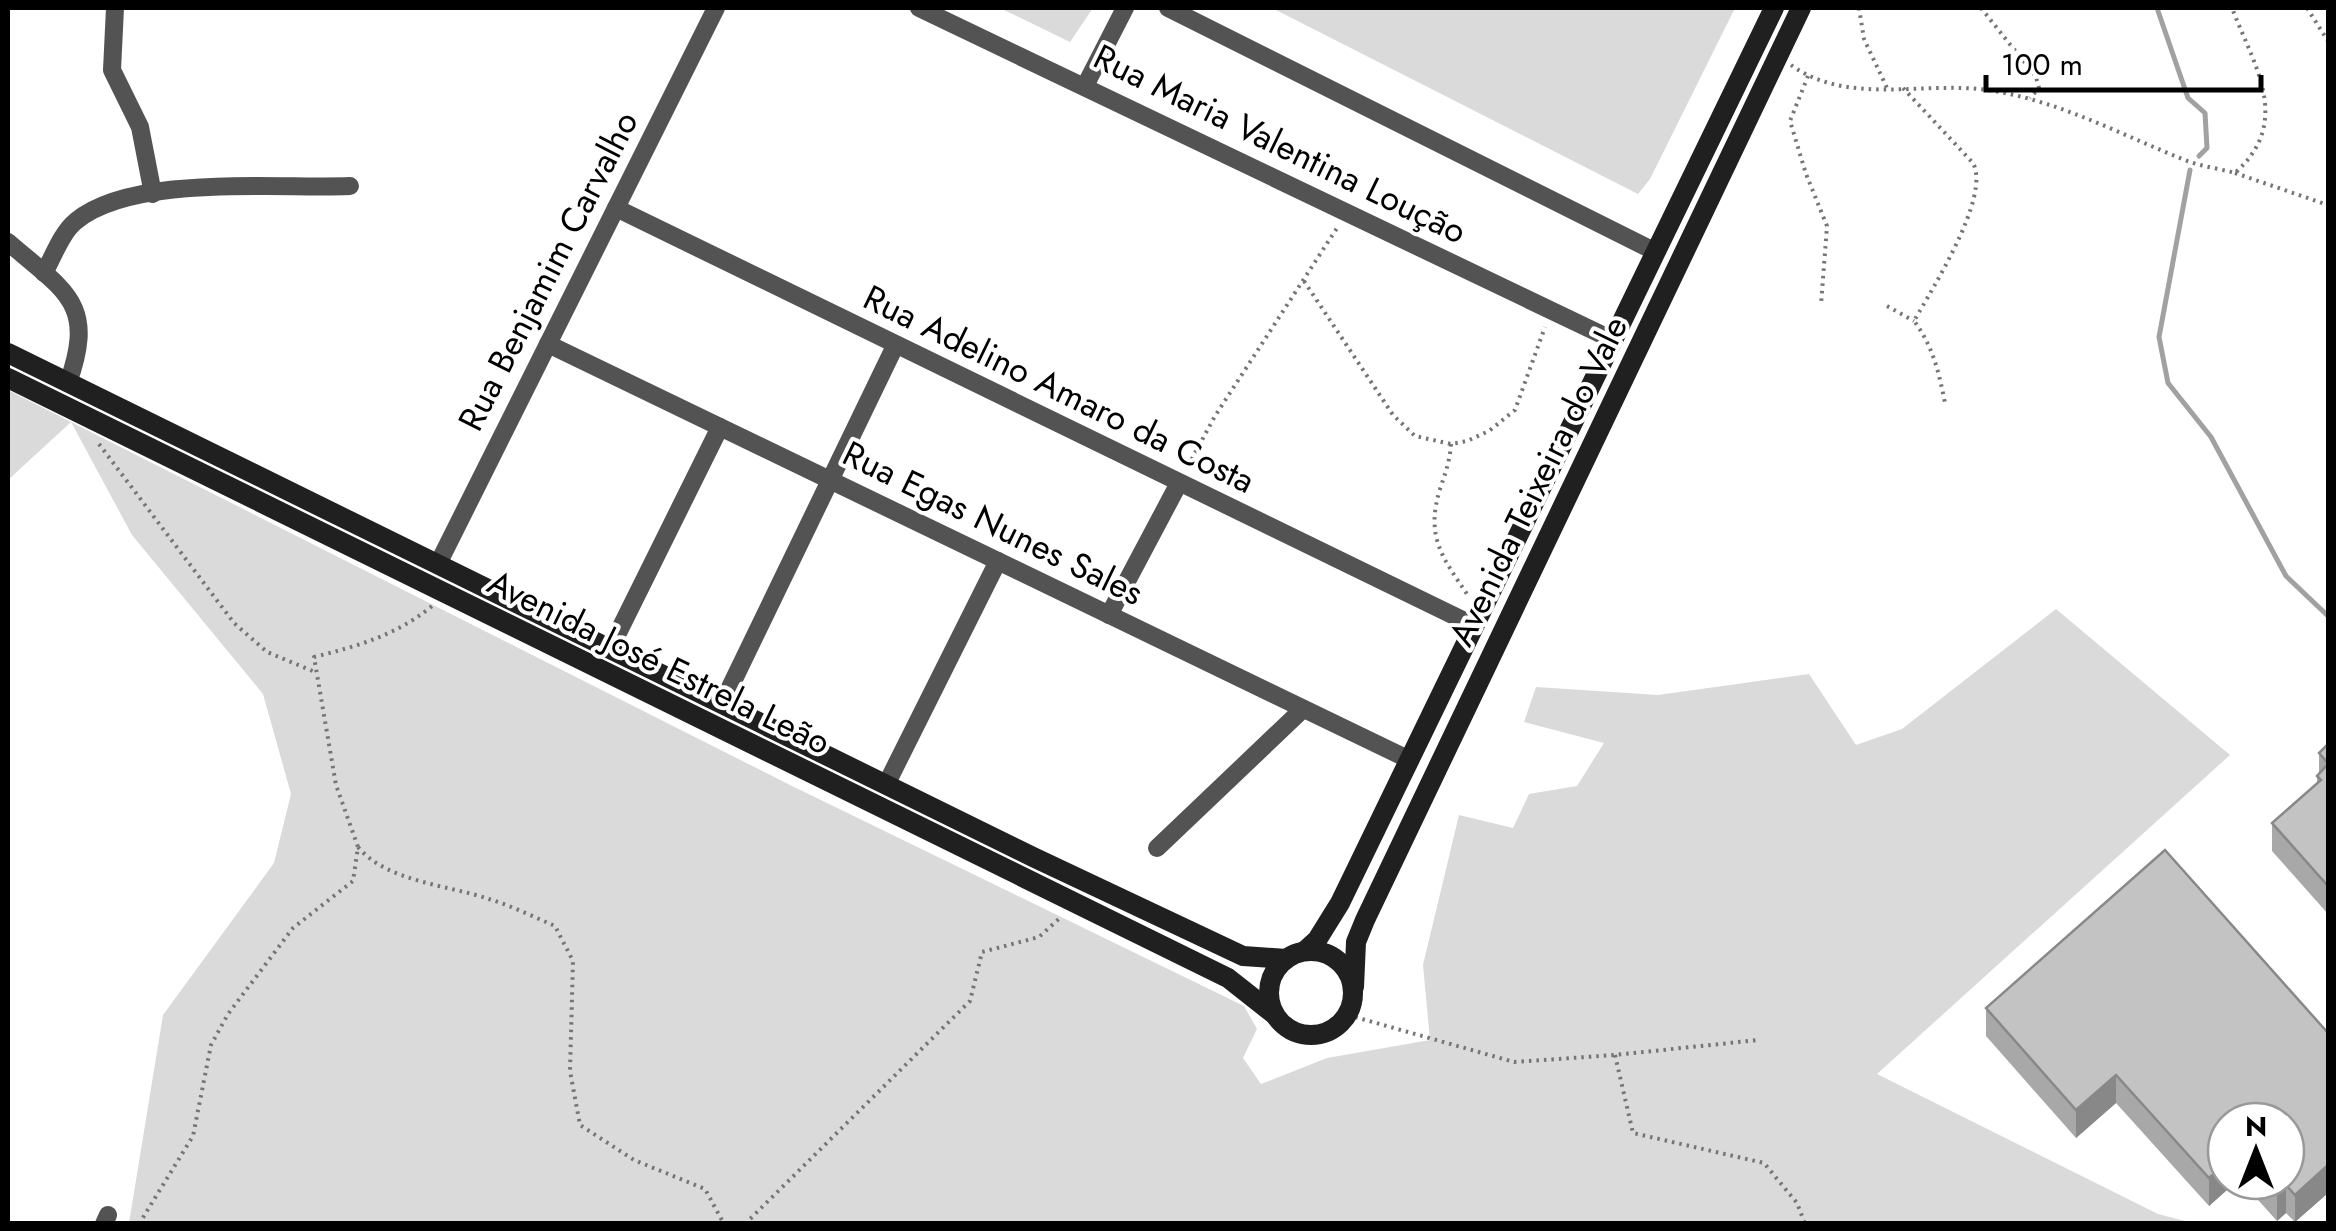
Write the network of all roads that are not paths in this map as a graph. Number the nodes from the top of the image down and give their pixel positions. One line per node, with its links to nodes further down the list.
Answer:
1 (116, 8): 10 (street)
2 (716, 8): 11 (street, Rua Benjamim Carvalho)
3 (919, 8): 8 (street, Rua Maria Valentina Loução)
4 (1125, 8): 8 (street)
5 (1168, 8): 13 (street)
6 (1774, 8): 13 (street, Avenida Teixeira do Vale)
7 (1800, 8): 36 (street, Avenida Teixeira do Vale)
8 (1084, 86): 15 (street, Rua Maria Valentina Loução)
9 (350, 186): 10 (street)
10 (153, 194): 14 (street)
11 (616, 208): 16 (street, Rua Benjamim Carvalho); 17 (street, Rua Adelino Amaro da Costa)
12 (8, 242): 14 (street)
13 (1656, 252): 15 (street, Avenida Teixeira do Vale)
14 (44, 273): 20 (street)
15 (1613, 340): 27 (street, Avenida Teixeira do Vale)
16 (548, 344): 21 (street, Rua Egas Nunes Sales); 25 (street, Rua Benjamim Carvalho)
17 (895, 346): 22 (street); 23 (street, Rua Adelino Amaro da Costa)
18 (8, 353): 20 (street, Avenida José Estrela Leão)
19 (8, 378): 37 (street, Avenida José Estrela Leão)
20 (68, 382): 25 (street, Avenida José Estrela Leão)
21 (720, 427): 22 (street, Rua Egas Nunes Sales); 28 (street)
22 (830, 480): 24 (street, Rua Egas Nunes Sales); 29 (street)
23 (1179, 483): 26 (street); 27 (street, Rua Adelino Amaro da Costa)
24 (998, 561): 26 (street, Rua Egas Nunes Sales); 32 (street)
25 (438, 564): 28 (street, Avenida José Estrela Leão)
26 (1109, 615): 30 (street, Rua Egas Nunes Sales)
27 (1477, 620): 31 (street, Avenida Teixeira do Vale)
28 (610, 649): 29 (street, Avenida José Estrela Leão)
29 (722, 704): 32 (street, Avenida José Estrela Leão)
30 (1303, 709): 31 (street, Rua Egas Nunes Sales); 33 (street)
31 (1410, 760): 34 (street, Avenida Teixeira do Vale)
32 (886, 785): 35 (street, Avenida José Estrela Leão)
33 (1158, 848)
34 (1306, 950): 35 (street); 36 (street)
35 (1286, 958): 37 (street)
36 (1354, 987): 37 (street, Avenida Teixeira do Vale)
37 (1275, 1015)

